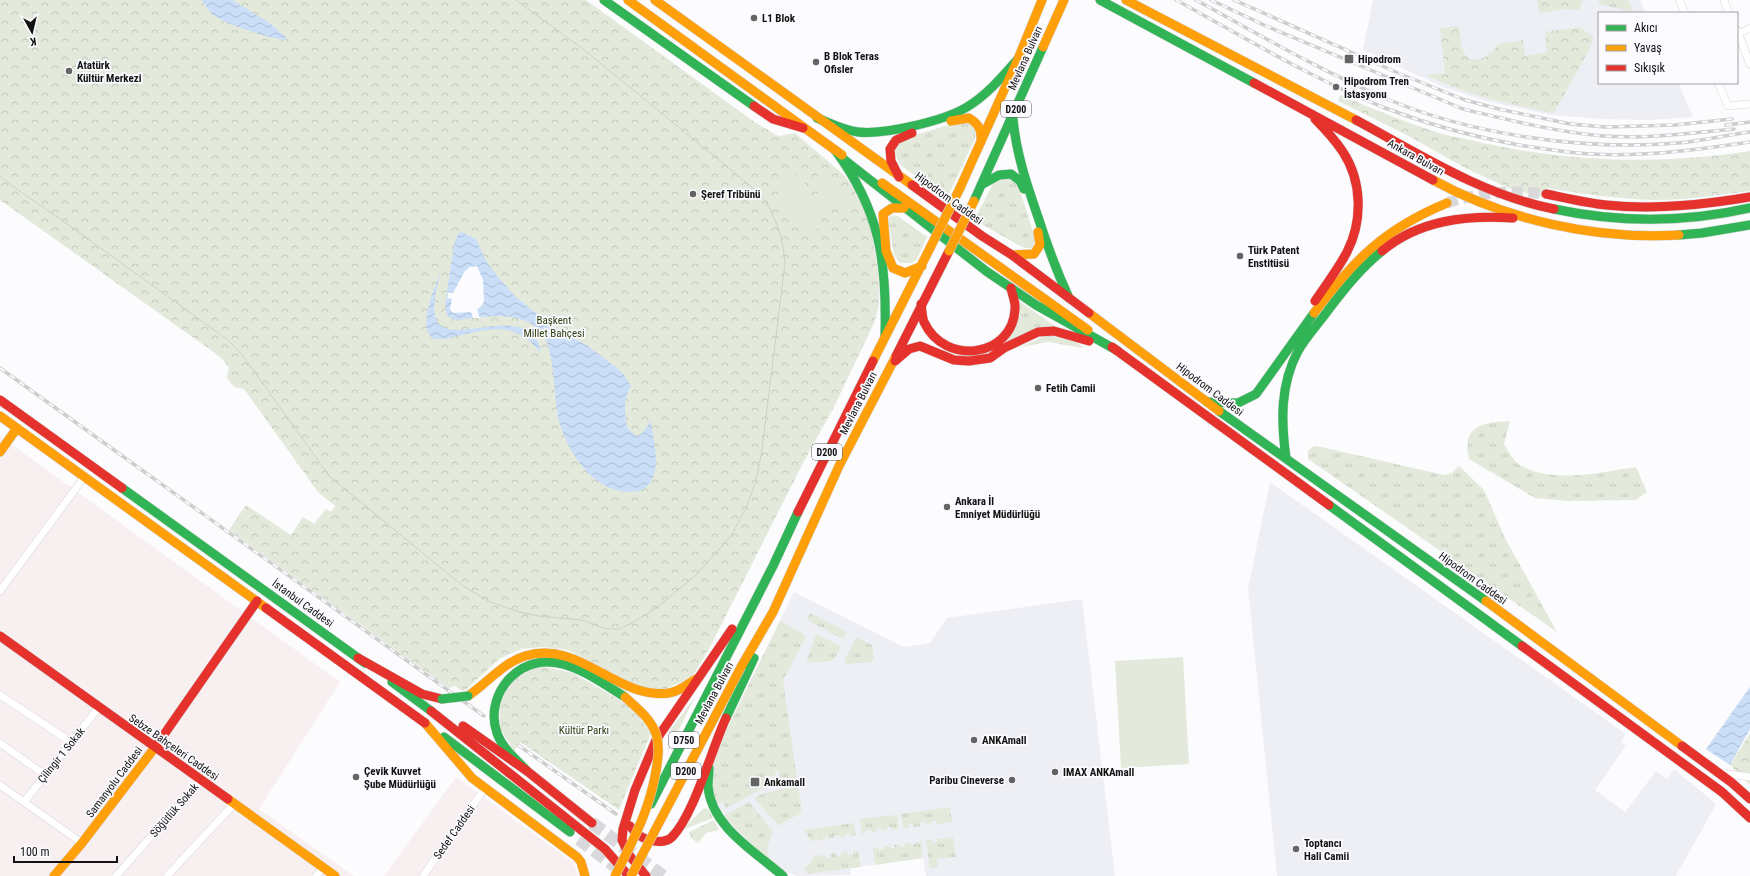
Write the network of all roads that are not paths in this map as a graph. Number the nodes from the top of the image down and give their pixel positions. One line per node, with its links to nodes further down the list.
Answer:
1 (604, 0): 21 (main road, Hipodrom Caddesi)
2 (628, 0): 21 (main road, Hipodrom Caddesi)
3 (655, 0): 20 (main road, Hipodrom Caddesi)
4 (1042, 0): 14 (main road, Mevlana Bulvarı / D200)
5 (1064, 0): 19 (main road, Mevlana Bulvarı / D200)
6 (1100, 0): 18 (main road, Ankara Bulvarı)
7 (1126, 0): 31 (main road, Ankara Bulvarı)
8 (1679, 0): 10 (street)
9 (1724, 0): 11 (street)
10 (1685, 12)
11 (1730, 12)
12 (1750, 28): 13 (street)
13 (1738, 32): 15 (street)
14 (1018, 59): 20 (main road); 22 (main road, Mevlana Bulvarı / D200)
15 (1750, 64)
16 (1718, 84): 17 (street)
17 (1750, 104)
18 (1306, 110): 32 (main road, Ankara Bulvarı); 39 (main road)
19 (1013, 115): 26 (main road, Mevlana Bulvarı / D200); 37 (main road)
20 (817, 118): 25 (main road, Hipodrom Caddesi)
21 (807, 129): 23 (main road, Hipodrom Caddesi)
22 (981, 144): 25 (main road); 35 (main road, Mevlana Bulvarı / D200, bridge)
23 (835, 150): 24 (main road); 41 (main road, Hipodrom Caddesi)
24 (842, 158): 30 (main road); 40 (main road)
25 (899, 177): 34 (main road, Hipodrom Caddesi)
26 (981, 185): 34 (main road); 38 (main road, Mevlana Bulvarı / D200, bridge)
27 (1546, 194): 28 (main road)
28 (1750, 197)
29 (1447, 203): 39 (main road)
30 (904, 208): 35 (main road); 36 (main road)
31 (1750, 208)
32 (1538, 220): 33 (main road, Ankara Bulvarı); 48 (main road)
33 (1750, 224)
34 (1012, 256): 37 (main road, Hipodrom Caddesi)
35 (922, 266): 40 (main road, Mevlana Bulvarı / D200)
36 (1011, 288): 38 (main road); 41 (main road)
37 (1069, 298): 44 (main road, Hipodrom Caddesi)
38 (920, 304): 42 (main road, Mevlana Bulvarı / D200)
39 (1304, 326): 44 (main road)
40 (884, 340): 50 (main road, Mevlana Bulvarı / D200)
41 (1118, 351): 42 (main road); 77 (main road, Hipodrom Caddesi)
42 (890, 366): 53 (main road, Mevlana Bulvarı / D200)
43 (0, 400): 55 (main road, İstanbul Caddesi)
44 (1206, 402): 48 (main road, Hipodrom Caddesi)
45 (0, 416): 46 (main road)
46 (17, 428): 47 (main road); 49 (main road)
47 (0, 452)
48 (1286, 458): 67 (main road, Hipodrom Caddesi)
49 (85, 476): 51 (street); 52 (main road)
50 (773, 566): 56 (main road, Mevlana Bulvarı / D200); 57 (main road)
51 (0, 591)
52 (257, 601): 61 (main road); 65 (main road, Samanyolu Caddesi)
53 (773, 612): 64 (main road); 91 (main road, Mevlana Bulvarı / D200, bridge)
54 (0, 636): 59 (main road, Sebze Bahçeleri Caddesi)
55 (358, 658): 57 (main road, bridge); 60 (main road, İstanbul Caddesi)
56 (724, 660): 78 (main road, Mevlana Bulvarı / D750, bridge)
57 (702, 675): 76 (main road, D750)
58 (0, 695): 62 (street)
59 (99, 707): 62 (street, Çilingir 1 Sokak); 65 (main road, Sebze Bahçeleri Caddesi)
60 (430, 711): 66 (main road, İstanbul Caddesi); 91 (main road)
61 (425, 723): 72 (main road); 80 (main road)
62 (71, 742): 68 (street, Çilingir 1 Sokak)
63 (0, 743): 68 (street)
64 (714, 744): 76 (main road); 93 (main road)
65 (155, 748): 70 (main road, Sebze Bahçeleri Caddesi); 81 (main road, Samanyolu Caddesi)
66 (527, 771): 78 (main road, bridge); 79 (main road, İstanbul Caddesi)
67 (1718, 772): 69 (street); 73 (main road, Hipodrom Caddesi)
68 (45, 775): 74 (street, Çilingir 1 Sokak)
69 (1750, 777)
70 (201, 780): 75 (main road, Sebze Bahçeleri Caddesi); 84 (street, Söğütlük Sokak)
71 (0, 785): 74 (street)
72 (485, 788): 88 (street, Sedef Caddesi); 89 (main road)
73 (1750, 799)
74 (24, 802): 81 (street)
75 (234, 804): 82 (main road, Sebze Bahçeleri Caddesi); 85 (street)
76 (630, 806): 92 (main road, D750)
77 (1750, 818)
78 (643, 820): 90 (main road, Mevlana Bulvarı, bridge)
79 (592, 823)
80 (579, 839)
81 (82, 843): 83 (main road, Samanyolu Caddesi)
82 (323, 868): 86 (street); 87 (main road, Sebze Bahçeleri Caddesi)
83 (54, 876)
84 (116, 876)
85 (166, 876)
86 (316, 876)
87 (334, 876)
88 (423, 876)
89 (585, 876)
90 (615, 876)
91 (630, 876)
92 (646, 876)
93 (783, 876)

